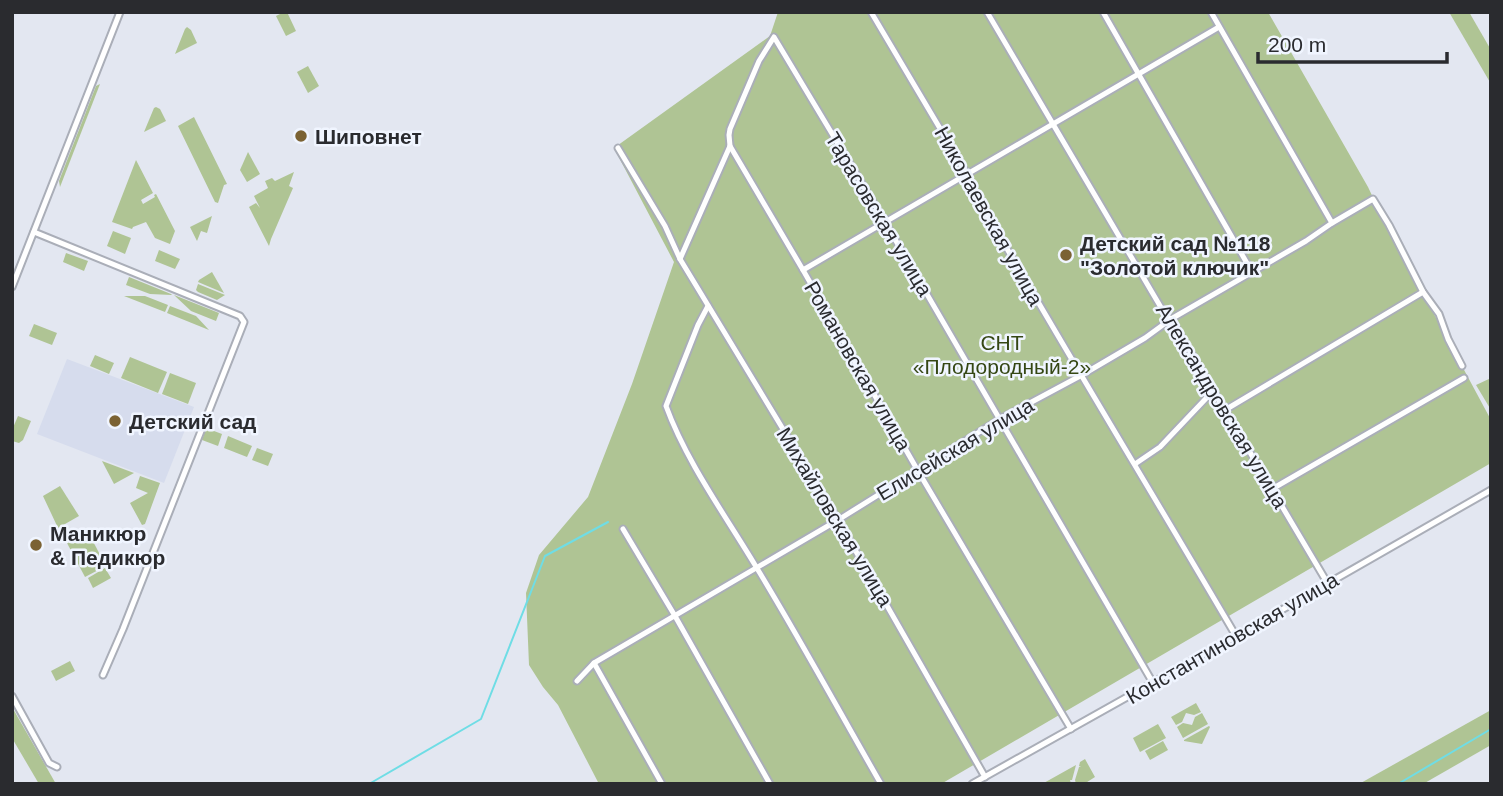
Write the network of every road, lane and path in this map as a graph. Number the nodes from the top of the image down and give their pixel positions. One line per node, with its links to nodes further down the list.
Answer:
1 (120, 12): 14 (street)
2 (870, 12): 11 (street, Николаевская улица)
3 (987, 12): 8 (street, Александровская улица)
4 (1103, 12): 7 (street)
5 (1211, 12): 6 (street)
6 (1219, 27): 7 (street); 13 (street)
7 (1139, 74): 8 (street); 17 (street)
8 (1054, 124): 11 (street); 21 (street, Александровская улица)
9 (730, 146): 12 (street, Тарасовская улица); 15 (street); 16 (street, Романовская улица)
10 (618, 148): 15 (street, Михайловская улица)
11 (967, 174): 12 (street); 23 (street, Николаевская улица)
12 (885, 222): 16 (street); 27 (street, Тарасовская улица)
13 (1332, 223): 17 (street, Елисейская улица); 19 (street, Елисейская улица)
14 (34, 232): 18 (street); 39 (street)
15 (680, 259): 20 (street, Михайловская улица)
16 (803, 270): 29 (street, Романовская улица)
17 (1252, 272): 21 (street, Елисейская улица)
18 (12, 287)
19 (1423, 292): 22 (street); 26 (street)
20 (708, 306): 32 (street, Михайловская улица); 34 (street)
21 (1171, 319): 23 (street, Елисейская улица); 25 (street, Александровская улица)
22 (1462, 366)
23 (1082, 375): 27 (street, Елисейская улица); 28 (street, Николаевская улица)
24 (1464, 378): 30 (street)
25 (1214, 390): 26 (street, Александровская улица); 28 (street)
26 (1225, 410): 30 (street, Александровская улица)
27 (1000, 419): 29 (street, Елисейская улица); 41 (street, Тарасовская улица)
28 (1135, 464): 37 (street, Николаевская улица)
29 (918, 471): 32 (street, Елисейская улица); 43 (street, Романовская улица)
30 (1272, 489): 35 (street, Александровская улица)
31 (1491, 490): 35 (street, Константиновская улица)
32 (838, 520): 34 (street, Елисейская улица); 45 (street, Михайловская улица)
33 (623, 529): 36 (street)
34 (757, 568): 36 (street, Елисейская улица); 48 (street)
35 (1328, 584): 37 (street, Константиновская улица)
36 (675, 616): 38 (street, Елисейская улица); 47 (street)
37 (1236, 636): 41 (street, Константиновская улица)
38 (594, 663): 40 (street, Елисейская улица); 46 (street)
39 (103, 675)
40 (577, 681)
41 (1153, 683): 43 (street, Константиновская улица)
42 (12, 696): 44 (street)
43 (1071, 729): 45 (street, Константиновская улица)
44 (57, 767)
45 (985, 777): 49 (street, Константиновская улица)
46 (662, 784)
47 (771, 784)
48 (881, 784)
49 (972, 784)

